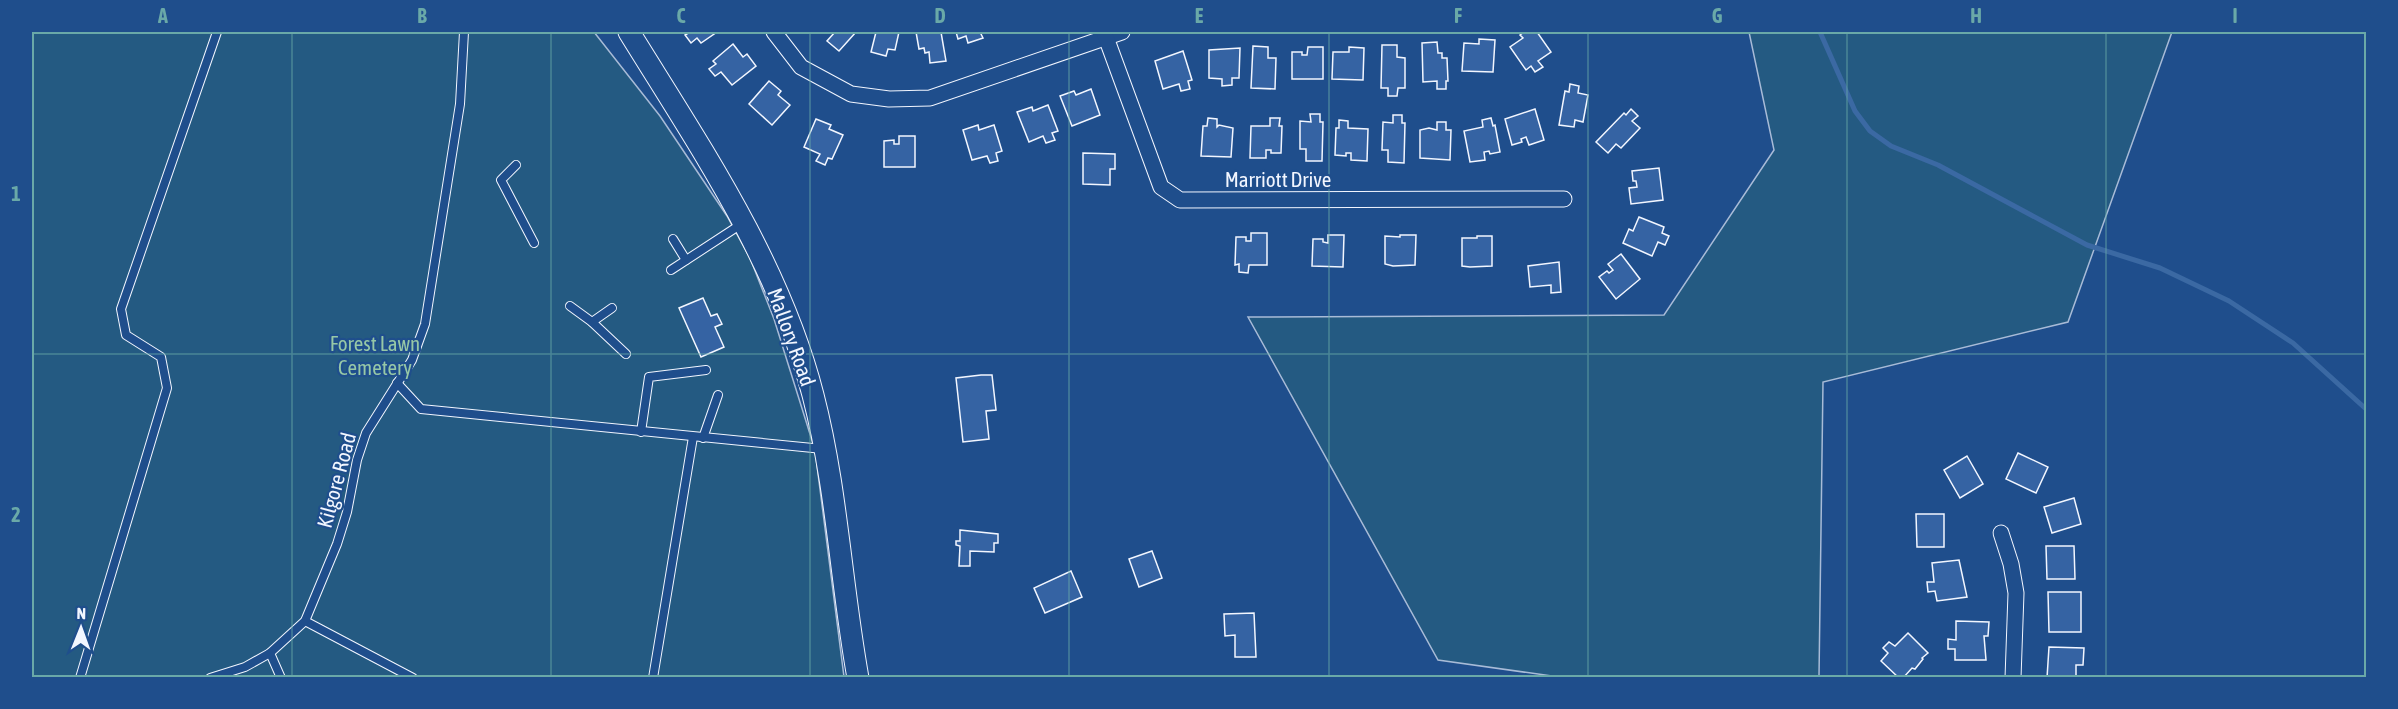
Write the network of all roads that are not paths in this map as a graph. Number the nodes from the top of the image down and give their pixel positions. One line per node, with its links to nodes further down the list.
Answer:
1 (217, 32): 28 (lane)
2 (464, 32): 19 (lane, Kilgore Road)
3 (629, 32): 9 (street, Mallory Road)
4 (774, 32): 6 (street)
5 (1122, 32): 6 (street)
6 (1104, 34): 8 (street, Marriott Drive)
7 (516, 165): 11 (lane)
8 (1564, 199)
9 (744, 222): 12 (lane); 24 (street, Mallory Road)
10 (673, 239): 12 (lane)
11 (534, 243)
12 (686, 260): 13 (lane)
13 (671, 270)
14 (570, 306): 16 (lane)
15 (612, 308): 16 (lane)
16 (591, 322): 17 (lane)
17 (626, 354)
18 (706, 370): 21 (lane)
19 (397, 383): 21 (lane); 26 (lane, Kilgore Road)
20 (718, 396): 23 (lane)
21 (641, 432): 22 (lane)
22 (693, 437): 23 (lane); 32 (lane)
23 (703, 438): 24 (lane)
24 (825, 449): 33 (street, Mallory Road)
25 (2001, 533): 34 (street)
26 (305, 621): 27 (lane, Kilgore Road); 31 (lane)
27 (270, 653): 29 (lane, Kilgore Road); 30 (lane)
28 (80, 678)
29 (210, 678)
30 (281, 678)
31 (413, 678)
32 (653, 678)
33 (858, 678)
34 (2013, 678)

